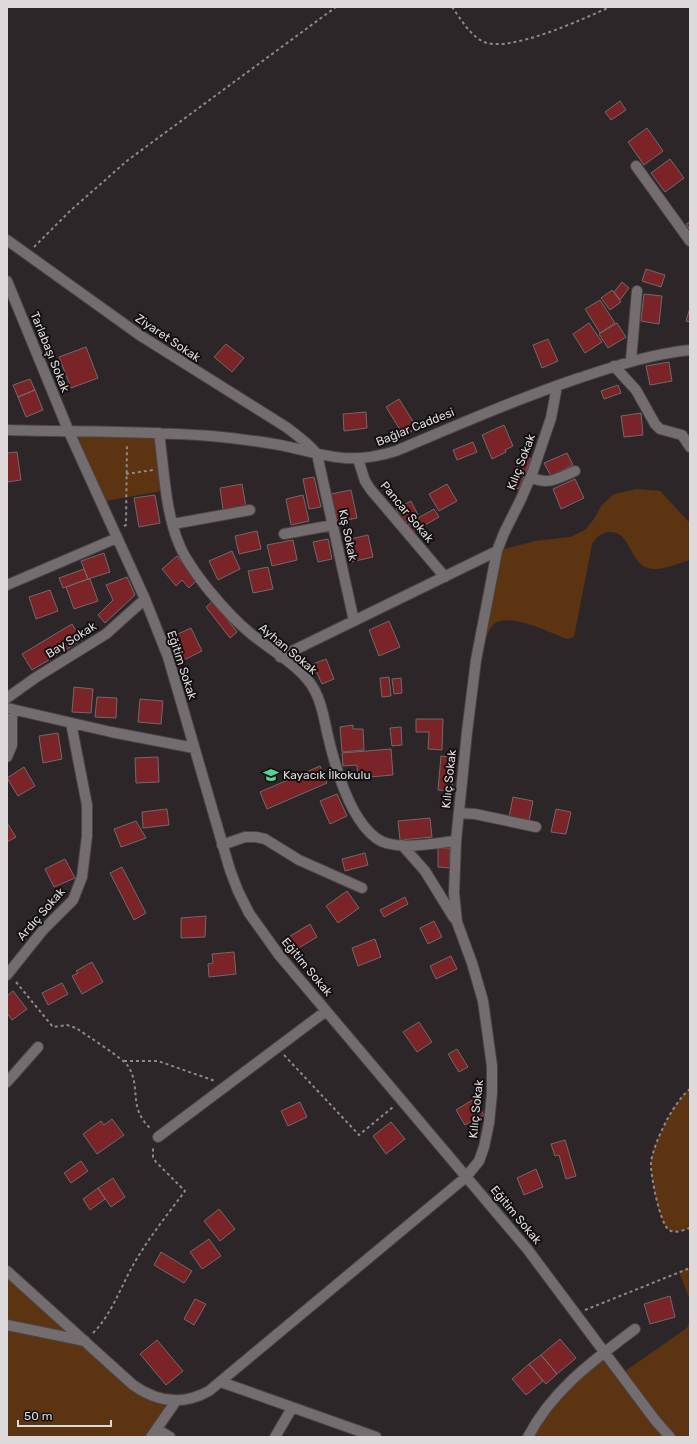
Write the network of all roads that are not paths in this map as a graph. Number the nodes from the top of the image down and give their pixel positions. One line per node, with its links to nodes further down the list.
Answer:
1 (636, 166): 3 (street)
2 (7, 240): 15 (street, Ziyaret Sokak)
3 (690, 241)
4 (7, 281): 11 (street, Tarlabaşı Sokak)
5 (637, 291): 7 (street)
6 (690, 350): 7 (street, Bağlar Caddesi)
7 (631, 360): 8 (street, Bağlar Caddesi)
8 (614, 366): 9 (street, Bağlar Caddesi); 12 (street)
9 (557, 386): 16 (street, Bağlar Caddesi); 18 (street, Kılıç Sokak)
10 (7, 430): 11 (street, Bağlar Caddesi)
11 (69, 432): 13 (street, Bağlar Caddesi); 22 (street, Eğitim Sokak)
12 (686, 432): 14 (street)
13 (159, 433): 15 (street, Bağlar Caddesi); 20 (street, Ayhan Sokak)
14 (690, 447)
15 (317, 454): 16 (street, Bağlar Caddesi); 21 (street, Kış Sokak)
16 (358, 460): 25 (street, Pancar Sokak)
17 (575, 472): 18 (street)
18 (531, 477): 24 (street, Kılıç Sokak)
19 (250, 510): 20 (street)
20 (173, 524): 29 (street, Ayhan Sokak)
21 (333, 525): 23 (street); 28 (street, Kış Sokak)
22 (115, 534): 26 (street); 27 (street, Eğitim Sokak)
23 (284, 534)
24 (497, 551): 25 (street); 35 (street, Kılıç Sokak)
25 (445, 577): 28 (street)
26 (7, 584)
27 (145, 599): 30 (street, Bay Sokak); 33 (street, Eğitim Sokak)
28 (354, 621): 29 (street)
29 (280, 657): 39 (street, Ayhan Sokak)
30 (7, 698)
31 (9, 709): 32 (street); 34 (street)
32 (71, 723): 33 (street); 42 (street, Ardıç Sokak)
33 (194, 748): 38 (street, Eğitim Sokak)
34 (7, 758)
35 (459, 813): 36 (street); 37 (street, Kılıç Sokak)
36 (536, 827)
37 (456, 841): 39 (street, Ayhan Sokak); 41 (street, Kılıç Sokak)
38 (222, 845): 40 (street); 43 (street, Eğitim Sokak)
39 (402, 845): 41 (street)
40 (362, 888)
41 (457, 922): 47 (street, Kılıç Sokak)
42 (8, 974)
43 (326, 1011): 46 (street); 47 (street, Eğitim Sokak)
44 (38, 1047): 45 (street)
45 (7, 1082)
46 (158, 1137)
47 (466, 1177): 52 (street, Eğitim Sokak); 53 (street, Kılıç Sokak)
48 (7, 1271): 51 (street)
49 (7, 1325): 51 (street)
50 (635, 1329): 52 (street)
51 (85, 1341): 54 (street)
52 (604, 1352): 60 (street); 61 (street, Eğitim Sokak)
53 (221, 1382): 54 (street, Kılıç Sokak); 55 (street)
54 (176, 1401): 56 (street)
55 (292, 1408): 58 (street); 59 (street)
56 (154, 1433): 57 (street)
57 (170, 1437)
58 (275, 1437)
59 (376, 1437)
60 (528, 1437)
61 (670, 1437)

